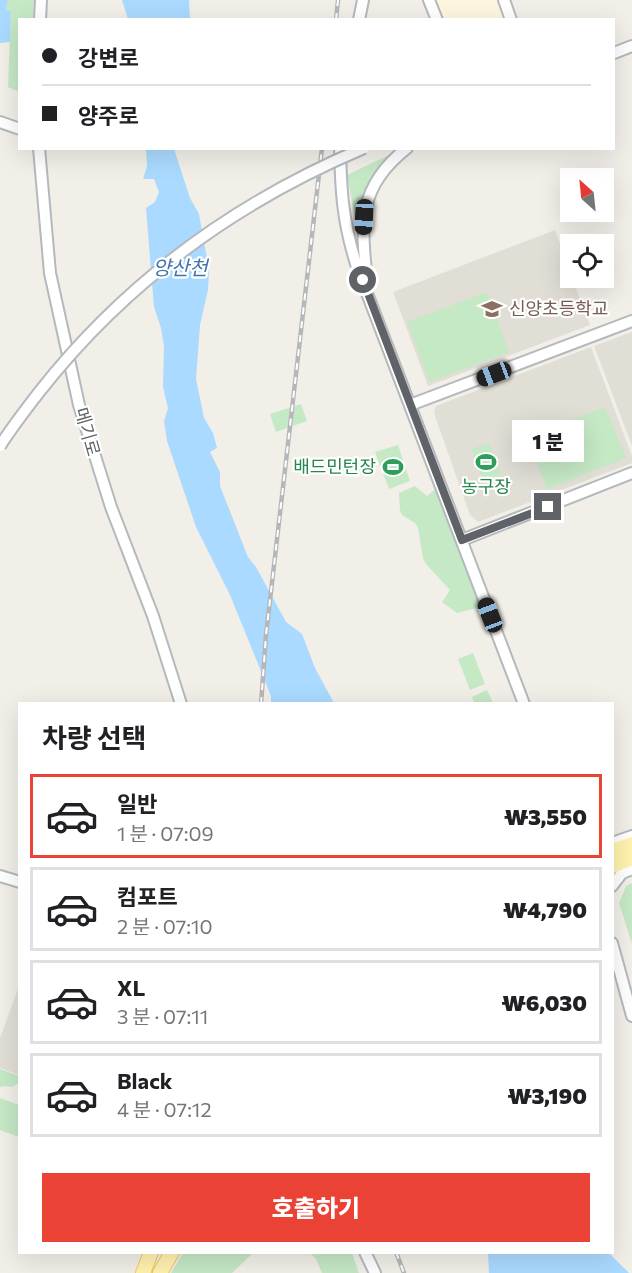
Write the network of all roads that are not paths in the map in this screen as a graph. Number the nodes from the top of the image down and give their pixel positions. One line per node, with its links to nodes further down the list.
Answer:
1 (41, 0): 5 (street)
2 (363, 0): 6 (street)
3 (429, 0): 7 (street)
4 (504, 0): 8 (street)
5 (40, 18)
6 (360, 18)
7 (436, 18)
8 (510, 18)
9 (632, 46): 10 (street)
10 (615, 52)
11 (0, 122): 12 (street)
12 (18, 128)
13 (39, 150): 23 (street, 메기로)
14 (340, 150): 17 (street)
15 (360, 150): 20 (street, bridge)
16 (404, 150): 17 (street)
17 (368, 294): 19 (street)
18 (632, 321): 19 (street)
19 (410, 405): 22 (street)
20 (0, 446)
21 (632, 473): 22 (street)
22 (462, 540): 24 (street)
23 (181, 702)
24 (523, 702)
25 (632, 836): 26 (street)
26 (614, 842)
27 (632, 844): 28 (main road)
28 (614, 850)
29 (632, 858): 30 (main road)
30 (614, 865)
31 (632, 869): 34 (street)
32 (0, 876): 33 (street)
33 (18, 881)
34 (614, 883)
35 (614, 950): 36 (street)
36 (632, 1016)
37 (142, 1254): 43 (main road)
38 (150, 1254): 44 (main road)
39 (163, 1254): 45 (main road)
40 (171, 1254): 46 (main road)
41 (366, 1254): 47 (street)
42 (373, 1254): 47 (street)
43 (137, 1273)
44 (143, 1273)
45 (153, 1273)
46 (160, 1273)
47 (378, 1273)

